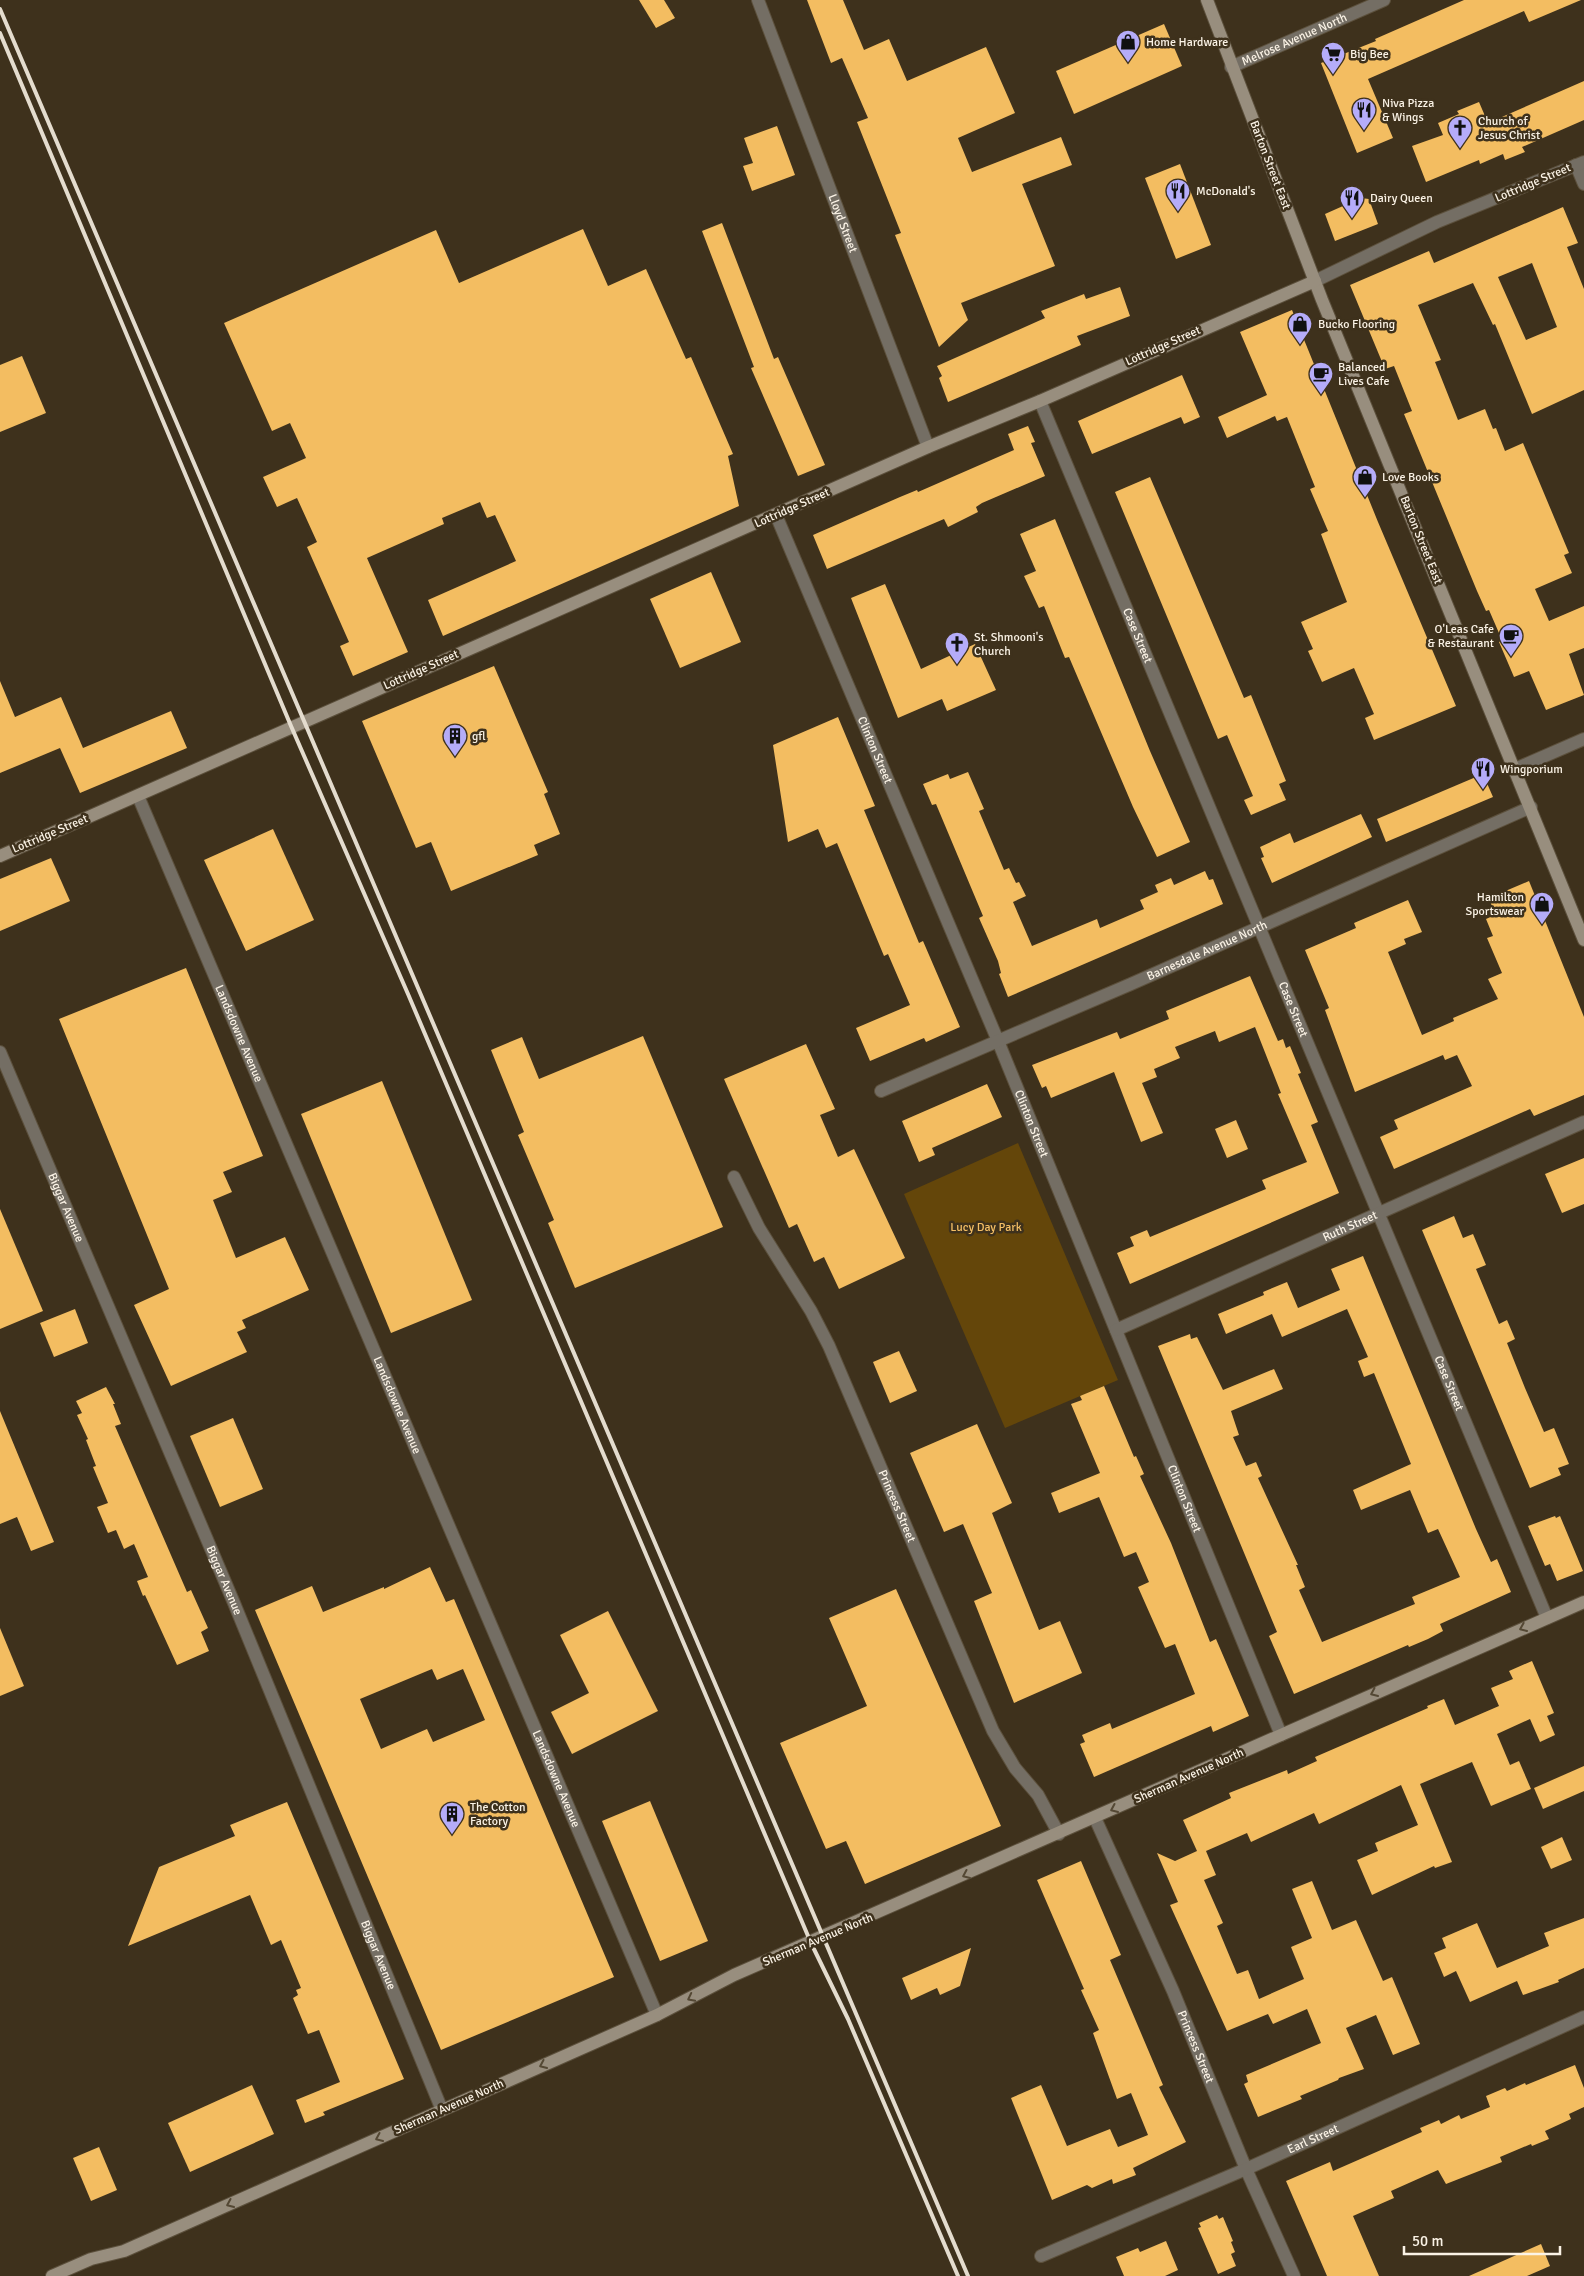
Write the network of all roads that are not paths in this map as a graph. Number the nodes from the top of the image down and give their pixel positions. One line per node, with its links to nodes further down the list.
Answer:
1 (758, 0): 9 (street, Lloyd Street)
2 (1207, 0): 4 (main road, Barton Street East)
3 (1384, 0): 4 (street, Melrose Avenue North)
4 (1231, 67): 7 (main road, Barton Street East)
5 (1580, 163): 6 (street); 7 (street, Lottridge Street)
6 (1584, 184)
7 (1315, 281): 8 (main road, Lottridge Street); 12 (main road, Barton Street East)
8 (1040, 401): 9 (main road, Lottridge Street); 16 (street, Case Street)
9 (928, 447): 10 (main road, Lottridge Street)
10 (776, 515): 13 (main road, Lottridge Street); 18 (street, Clinton Street)
11 (1584, 739): 12 (street)
12 (1515, 769): 14 (main road, Barton Street East)
13 (138, 796): 15 (main road, Lottridge Street); 30 (street, Landsdowne Avenue)
14 (1531, 807): 16 (street, Barnesdale Avenue North); 17 (main road, Barton Street East)
15 (0, 856)
16 (1259, 926): 18 (street, Barnesdale Avenue North); 23 (street, Case Street)
17 (1584, 940)
18 (998, 1041): 20 (street, Barnesdale Avenue North); 24 (street, Clinton Street)
19 (0, 1052): 32 (street, Biggar Avenue)
20 (881, 1091)
21 (1584, 1122): 23 (street, Ruth Street)
22 (734, 1177): 29 (street, Princess Street)
23 (1379, 1213): 24 (street, Ruth Street); 26 (street, Case Street)
24 (1116, 1330): 27 (street, Clinton Street)
25 (1584, 1602): 26 (main road, Sherman Avenue North)
26 (1547, 1618): 27 (main road, Sherman Avenue North, one-way to 27)
27 (1281, 1735): 28 (main road, Sherman Avenue North, one-way to 28)
28 (1095, 1818): 29 (main road, Sherman Avenue North); 33 (street, Princess Street)
29 (1059, 1834): 30 (main road, Sherman Avenue North, one-way to 30)
30 (657, 2015): 32 (main road, Sherman Avenue North, one-way to 32)
31 (1584, 2017): 33 (street, Earl Street)
32 (442, 2110): 35 (main road, Sherman Avenue North, one-way to 35)
33 (1246, 2169): 34 (street, Earl Street); 36 (street, Princess Street)
34 (1041, 2256)
35 (52, 2276)
36 (1294, 2276)

